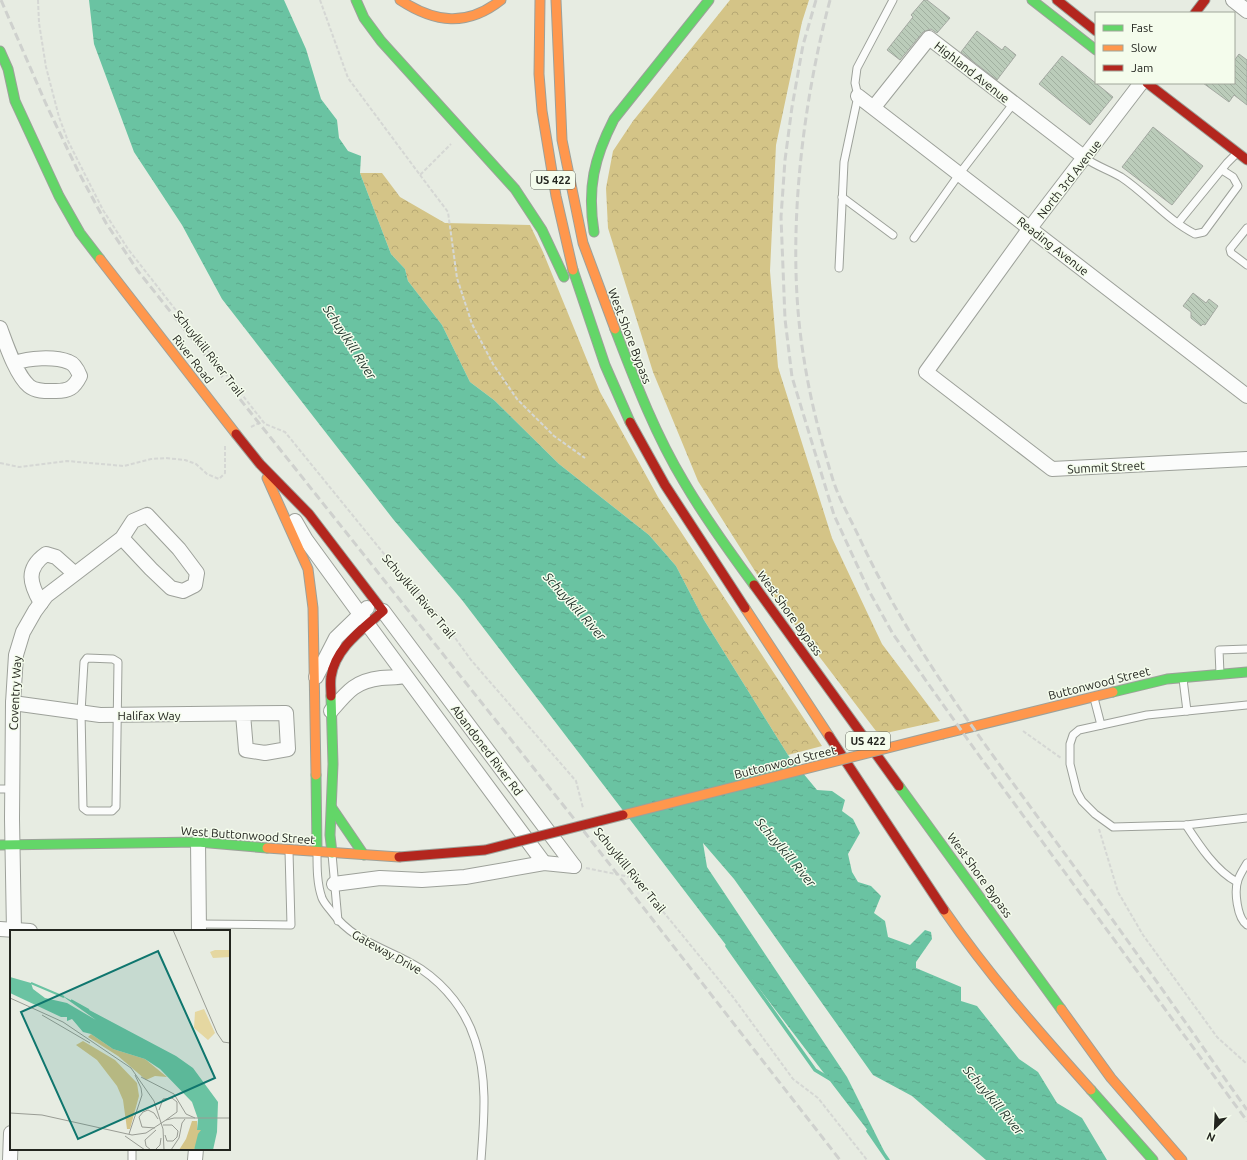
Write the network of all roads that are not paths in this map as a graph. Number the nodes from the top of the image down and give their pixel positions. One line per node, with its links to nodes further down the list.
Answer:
1 (356, 0): 39 (main road)
2 (400, 0): 3 (main road)
3 (501, 0)
4 (540, 0): 43 (main road, US 422)
5 (556, 0): 40 (main road, West Shore Bypass / US 422)
6 (709, 0): 35 (main road)
7 (893, 0): 20 (lane)
8 (1032, 0): 15 (main road)
9 (1057, 0): 14 (main road)
10 (1205, 0): 13 (main road)
11 (1233, 0): 12 (street)
12 (1247, 11)
13 (1196, 12)
14 (1095, 30)
15 (1095, 49)
16 (0, 51): 21 (main road, River Road)
17 (1140, 84): 25 (street, North 3rd Avenue)
18 (1148, 84): 24 (main road)
19 (0, 85): 21 (main road, River Road)
20 (858, 96): 23 (street, Reading Avenue); 29 (lane)
21 (15, 101): 48 (main road, River Road)
22 (1013, 104): 23 (street, Highland Avenue); 25 (street, Highland Avenue); 28 (lane)
23 (874, 107): 28 (street, Reading Avenue)
24 (1238, 152): 26 (main road); 27 (lane)
25 (1085, 158): 30 (lane); 31 (street, North 3rd Avenue)
26 (1247, 160)
27 (1222, 170): 30 (lane); 30 (lane)
28 (960, 174): 31 (street, Reading Avenue); 34 (lane)
29 (842, 197): 33 (lane); 38 (lane)
30 (1178, 223)
31 (1030, 228): 45 (street, North 3rd Avenue); 46 (street, Reading Avenue)
32 (1247, 228): 37 (lane)
33 (892, 236)
34 (914, 238)
35 (596, 240)
36 (599, 255): 40 (main road)
37 (1247, 265)
38 (839, 268)
39 (567, 285)
40 (601, 295): 95 (main road, West Shore Bypass / US 422)
41 (573, 299): 43 (main road)
42 (0, 328): 44 (street)
43 (602, 355): 94 (main road, US 422)
44 (15, 363)
45 (926, 372): 47 (street, Summit Street)
46 (1247, 396)
47 (1247, 459)
48 (260, 464): 52 (main road, River Road); 53 (street, Abandoned River Rd); 59 (main road)
49 (122, 538): 49 (street); 50 (street, Coventry Way)
50 (74, 573): 51 (street, Coventry Way); 51 (street)
51 (41, 603): 61 (street, Coventry Way)
52 (379, 606): 53 (street); 81 (street, Abandoned River Rd)
53 (364, 619): 57 (street, Abandoned River Rd); 59 (street); 65 (main road)
54 (1247, 648): 56 (lane)
55 (1247, 672): 56 (main road, Buttonwood Street)
56 (1220, 674): 58 (main road, Buttonwood Street)
57 (405, 676): 65 (street); 81 (street, Abandoned River Rd)
58 (1183, 676): 60 (main road, Buttonwood Street); 63 (lane)
59 (315, 679): 71 (main road)
60 (1094, 697): 68 (lane); 80 (main road, Buttonwood Street, bridge)
61 (14, 703): 64 (street, Halifax Way); 69 (street, Coventry Way)
62 (1247, 705): 63 (lane)
63 (1187, 711): 68 (lane)
64 (81, 712): 67 (street, Halifax Way); 67 (lane); 67 (lane)
65 (331, 712): 70 (main road)
66 (244, 714): 66 (street, Halifax Way); 67 (street, Halifax Way)
67 (117, 715)
68 (1101, 725): 73 (lane)
69 (6, 789): 75 (street, Coventry Way)
70 (332, 808): 78 (main road); 79 (main road)
71 (317, 813): 76 (main road); 77 (main road)
72 (1247, 818): 73 (lane)
73 (1186, 825): 83 (lane)
74 (198, 842): 75 (main road, West Buttonwood Street); 76 (main road, West Buttonwood Street); 87 (street)
75 (6, 845): 88 (street, Coventry Way)
76 (292, 850): 77 (main road, West Buttonwood Street); 87 (lane)
77 (317, 851): 78 (main road, West Buttonwood Street); 85 (lane, Gateway Drive)
78 (332, 853): 79 (main road, West Buttonwood Street); 84 (lane)
79 (364, 855): 80 (main road, West Buttonwood Street)
80 (399, 857)
81 (544, 863): 84 (street)
82 (1247, 863): 83 (lane)
83 (1237, 882): 86 (lane)
84 (334, 884): 85 (lane)
85 (338, 921): 93 (lane, Gateway Drive)
86 (1247, 925)
87 (199, 928)
88 (9, 930)
89 (10, 1150): 91 (street)
90 (196, 1150): 92 (street)
91 (10, 1160)
92 (195, 1160)
93 (481, 1160)
94 (1152, 1160)
95 (1182, 1160)

